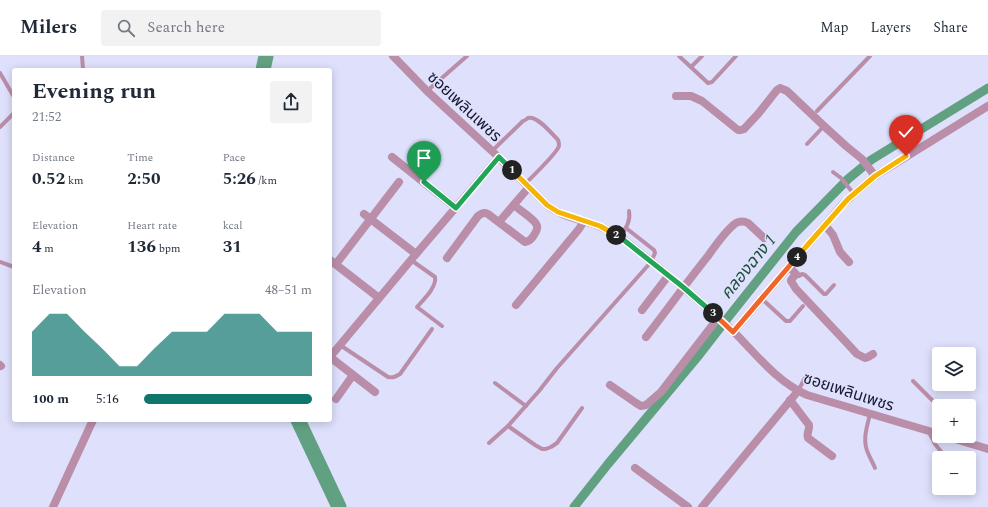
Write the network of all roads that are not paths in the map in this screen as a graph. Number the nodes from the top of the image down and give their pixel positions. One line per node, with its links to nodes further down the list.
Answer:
1 (82, 56): 9 (lane)
2 (393, 56): 11 (street, ซอยเพลินเพชร)
3 (467, 56): 11 (lane)
4 (679, 56): 8 (lane)
5 (702, 56): 8 (lane)
6 (736, 56): 8 (lane)
7 (870, 56): 15 (lane)
8 (691, 67)
9 (83, 68)
10 (0, 73): 12 (lane)
11 (427, 91): 20 (street, ซอยเพลินเพชร)
12 (12, 94)
13 (676, 96): 17 (street)
14 (988, 106): 24 (street)
15 (817, 111)
16 (12, 115): 18 (lane)
17 (824, 126): 19 (lane); 24 (street)
18 (0, 127)
19 (808, 144)
20 (492, 151): 22 (street, ซอยเพลินเพชร); 26 (lane)
21 (392, 157): 29 (street)
22 (499, 157): 26 (street, ซอยเพลินเพชร); 29 (street)
23 (833, 172): 27 (lane)
24 (874, 174): 27 (street)
25 (399, 182): 31 (street)
26 (527, 185): 28 (street); 32 (street, ซอยเพลินเพชร)
27 (852, 192): 34 (street)
28 (514, 205): 33 (street); 33 (street)
29 (456, 208): 38 (street)
30 (629, 211): 35 (lane)
31 (368, 216): 38 (street); 41 (street)
32 (584, 221): 36 (street, ซอยเพลินเพชร); 52 (street)
33 (499, 222): 39 (street)
34 (825, 225): 43 (street); 45 (street)
35 (626, 228): 36 (lane); 42 (lane)
36 (620, 238): 42 (street, ซอยเพลินเพชร)
37 (764, 238): 49 (street)
38 (414, 257): 50 (street); 56 (lane)
39 (447, 258)
40 (0, 262): 44 (lane)
41 (333, 262): 50 (street)
42 (651, 262): 47 (street, ซอยเพลินเพชร); 74 (lane)
43 (849, 262)
44 (12, 266)
45 (789, 267): 46 (street); 51 (street)
46 (796, 274): 48 (lane); 61 (street)
47 (668, 276): 49 (street, ซอยเพลินเพชร); 54 (street)
48 (834, 285)
49 (683, 287): 55 (street, ซอยเพลินเพชร); 59 (street)
50 (379, 298): 60 (street)
51 (761, 299): 53 (lane); 58 (street)
52 (516, 305)
53 (803, 306)
54 (642, 310)
55 (719, 318): 58 (street, ซอยเพลินเพชร); 68 (street)
56 (442, 326)
57 (432, 329): 60 (lane)
58 (733, 332): 69 (street, ซอยเพลินเพชร)
59 (646, 337)
60 (340, 345): 62 (street)
61 (873, 354)
62 (332, 355)
63 (332, 359): 64 (street)
64 (353, 375): 70 (street); 71 (street)
65 (805, 378): 69 (lane)
66 (913, 381): 73 (lane)
67 (495, 383): 74 (lane)
68 (610, 384)
69 (798, 391): 72 (street); 76 (street, ซอยเพลินเพชร)
70 (375, 392)
71 (336, 400)
72 (790, 400): 85 (street); 90 (street)
73 (932, 400)
74 (526, 406): 78 (lane)
75 (582, 408): 78 (lane)
76 (870, 414): 79 (street, ซอยเพลินเพชร); 87 (lane)
77 (92, 422): 88 (street)
78 (508, 426): 81 (lane)
79 (929, 431): 80 (street, ซอยเพลินเพชร); 84 (lane)
80 (932, 432)
81 (489, 443)
82 (969, 443): 83 (street)
83 (988, 449)
84 (940, 451)
85 (832, 456)
86 (635, 468): 89 (street)
87 (875, 468)
88 (52, 507)
89 (688, 507)
90 (702, 507)

